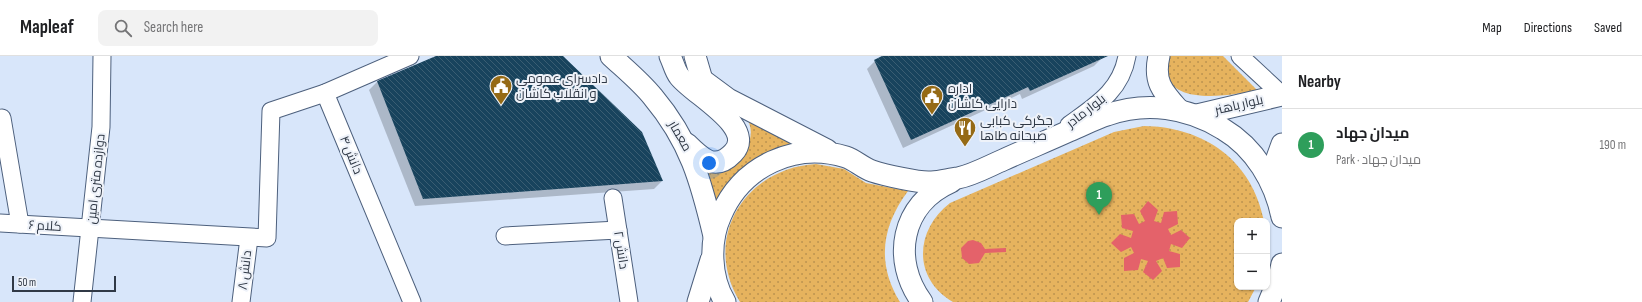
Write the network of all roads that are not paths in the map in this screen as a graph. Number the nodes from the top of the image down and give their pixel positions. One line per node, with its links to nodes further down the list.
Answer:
1 (102, 56): 24 (street, دوازده متری امین)
2 (410, 56): 9 (street)
3 (611, 56): 15 (main road, معمار)
4 (672, 56): 10 (main road); 15 (main road)
5 (695, 56): 10 (main road)
6 (1128, 56): 16 (street, بلوار مادر)
7 (1159, 56): 13 (main road)
8 (1240, 56): 12 (street)
9 (386, 61): 11 (street)
10 (702, 80): 18 (main road)
11 (325, 93): 27 (street, کلام ۶); 32 (street, دانش ۴)
12 (1282, 95): 13 (main road, بلوار باهنر)
13 (1188, 113): 16 (main road); 21 (main road)
14 (2, 118): 23 (street)
15 (682, 139): 28 (main road, معمار)
16 (1049, 140): 19 (main road)
17 (1282, 144): 21 (main road)
18 (832, 153): 19 (main road); 28 (main road)
19 (963, 177): 36 (main road)
20 (614, 198): 25 (street, دانش ۲)
21 (1279, 205)
22 (0, 223): 23 (street, کلام ۶)
23 (20, 224): 24 (street, کلام ۶)
24 (90, 228): 27 (street, کلام ۶); 30 (street, دوازده متری امین)
25 (618, 230): 26 (street); 33 (street, دانش ۲)
26 (505, 236)
27 (249, 238): 31 (street, دانش ۸)
28 (714, 244): 34 (main road); 35 (main road, معمار)
29 (1282, 264): 37 (main road)
30 (82, 302)
31 (240, 302)
32 (412, 302)
33 (629, 302)
34 (698, 302)
35 (726, 302)
36 (922, 302)
37 (1269, 302)

